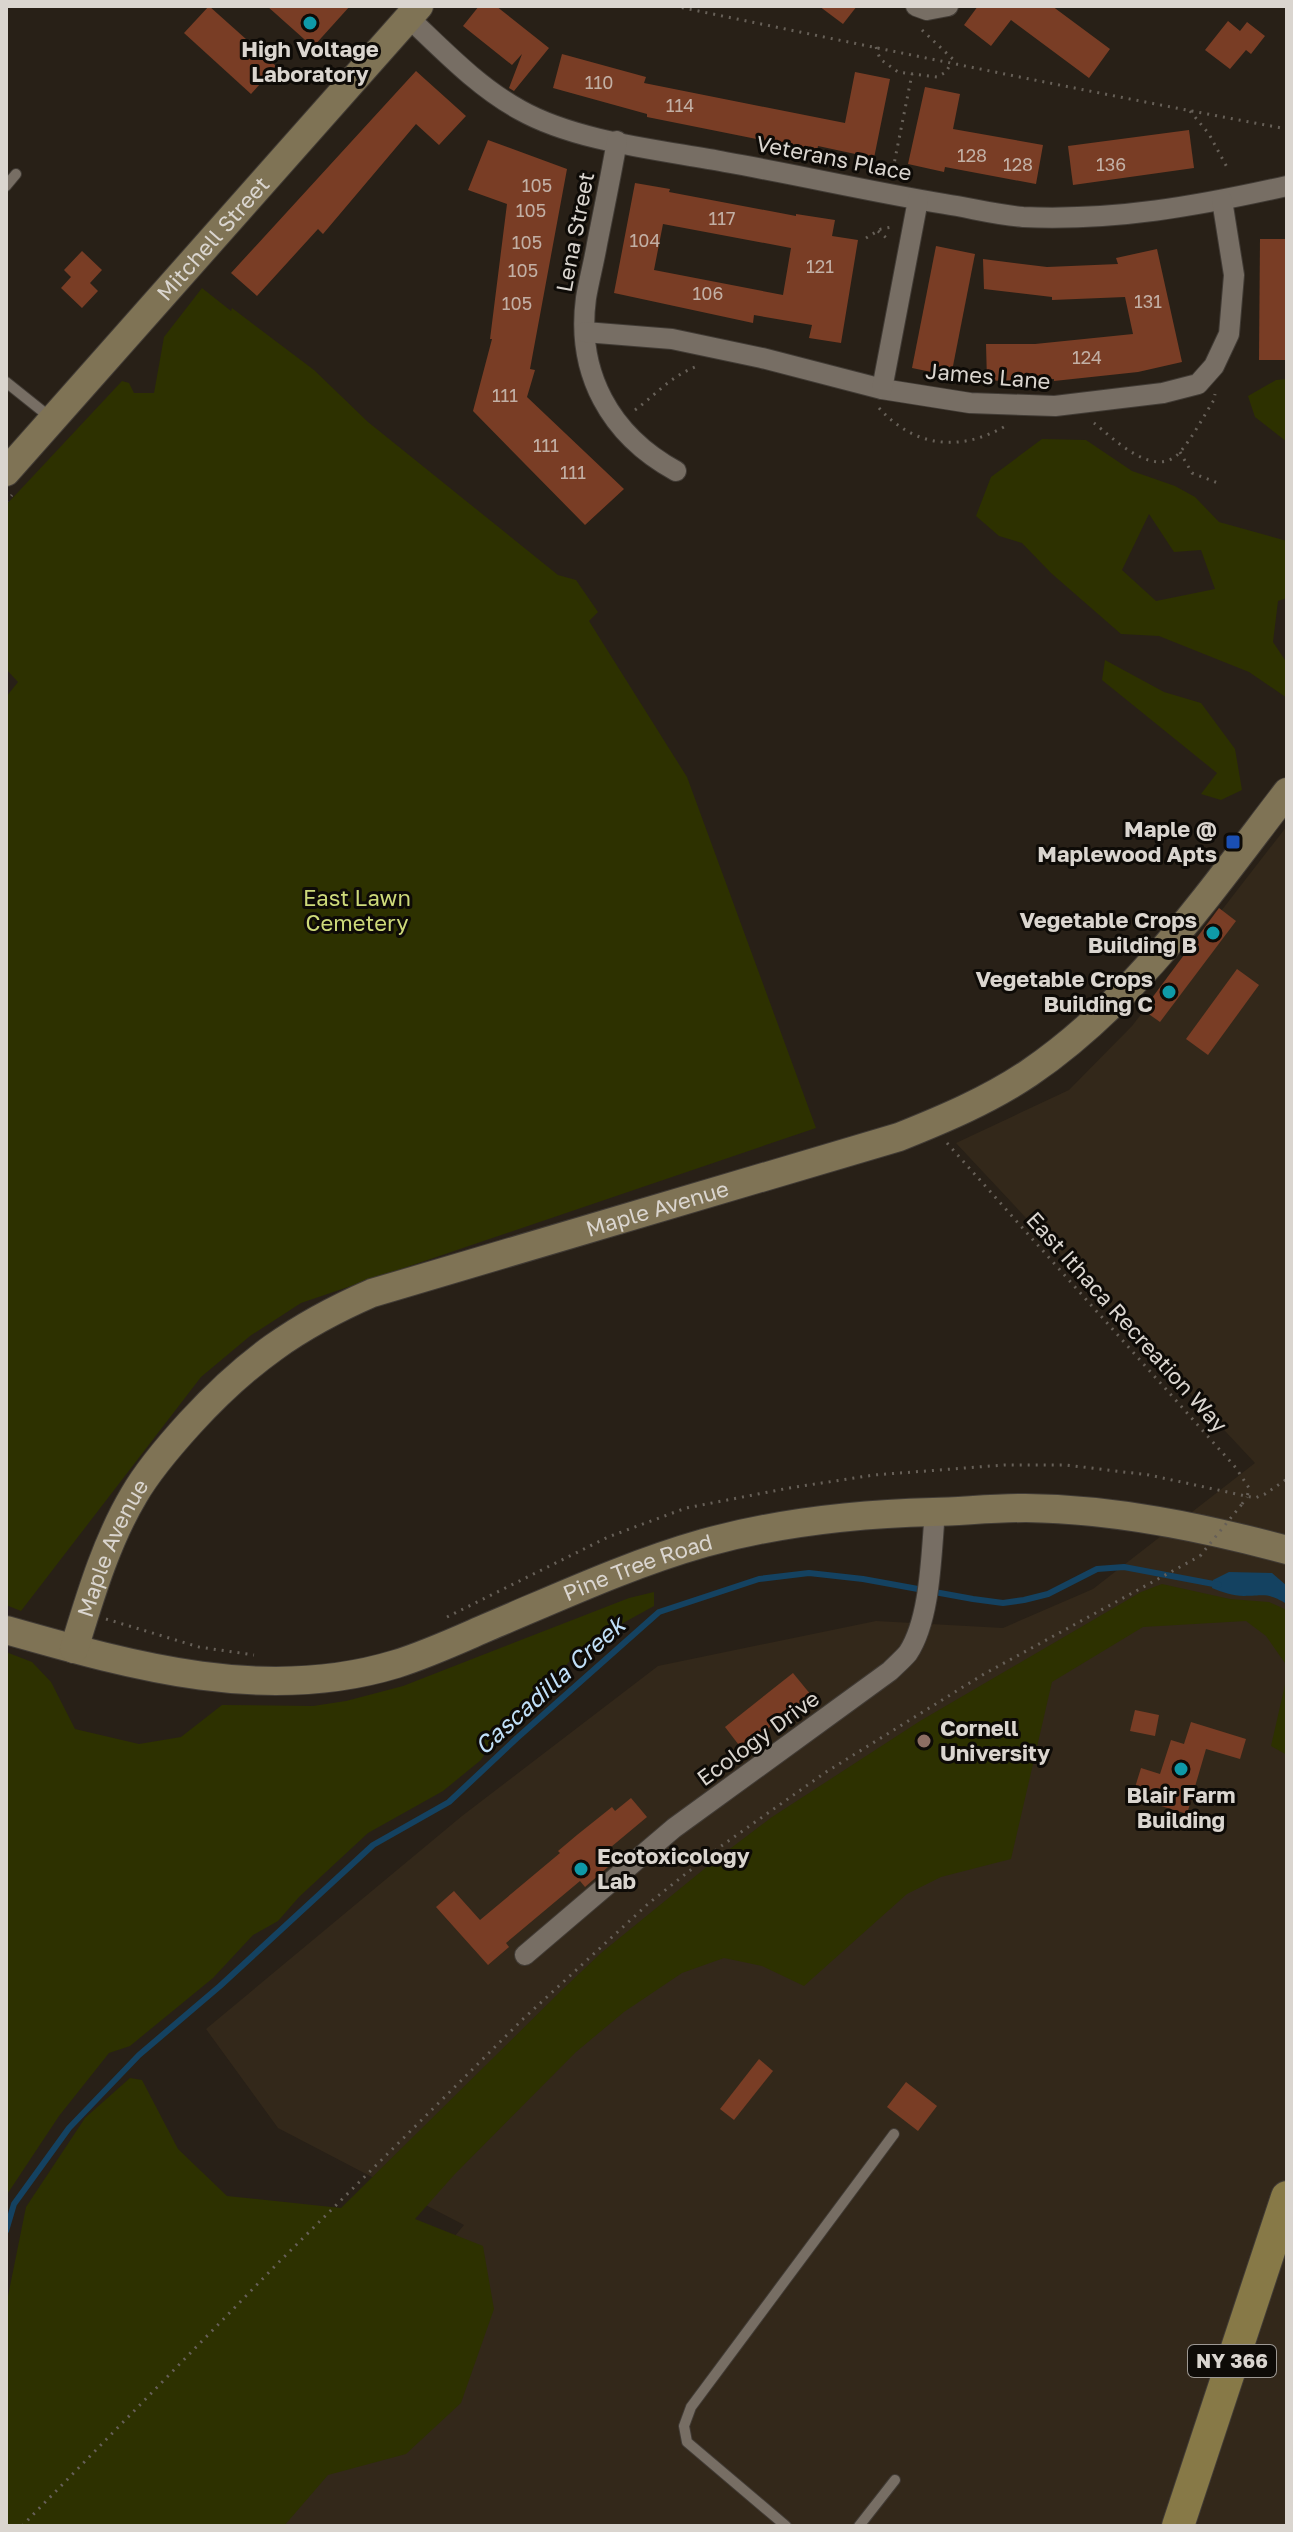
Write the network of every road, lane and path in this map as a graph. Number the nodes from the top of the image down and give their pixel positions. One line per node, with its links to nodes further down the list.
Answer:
1 (674, 6): 5 (path)
2 (948, 6): 4 (street)
3 (414, 12): 11 (street, Veterans Place); 26 (street, Mitchell Street)
4 (916, 15): 7 (path)
5 (876, 47): 6 (path); 8 (path)
6 (952, 62): 7 (path); 8 (path)
7 (958, 64): 9 (path)
8 (912, 74): 12 (path)
9 (1190, 111): 10 (path); 13 (path)
10 (1287, 129)
11 (617, 141): 17 (street, Veterans Place); 23 (street, Lena Street)
12 (893, 169)
13 (1229, 171)
14 (16, 174): 15 (lane)
15 (6, 186)
16 (1287, 186): 18 (street, Veterans Place)
17 (918, 200): 18 (street, Veterans Place); 25 (street)
18 (1222, 200): 25 (street, James Lane)
19 (896, 228): 20 (path)
20 (878, 231): 21 (path); 22 (path)
21 (866, 238)
22 (893, 241)
23 (585, 332): 25 (street, James Lane); 28 (street, Lena Street)
24 (6, 382): 26 (lane)
25 (882, 389)
26 (53, 419): 29 (street, Mitchell Street)
27 (1180, 452): 30 (path)
28 (676, 471)
29 (6, 472)
30 (1218, 483)
31 (1287, 792): 38 (street, Maple Avenue)
32 (943, 1137): 34 (path, East Ithaca Recreation Way)
33 (1287, 1479): 34 (path)
34 (1247, 1497): 43 (path, bridge)
35 (935, 1512): 36 (street, Pine Tree Road); 38 (street, Pine Tree Road); 39 (street, Ecology Drive)
36 (1287, 1550)
37 (6, 1630): 38 (street, Pine Tree Road)
38 (74, 1649)
39 (525, 1955)
40 (894, 2134): 44 (lane)
41 (1287, 2197): 46 (main road, NY 366)
42 (895, 2480): 45 (lane)
43 (22, 2526)
44 (786, 2526)
45 (859, 2526)
46 (1178, 2526)

